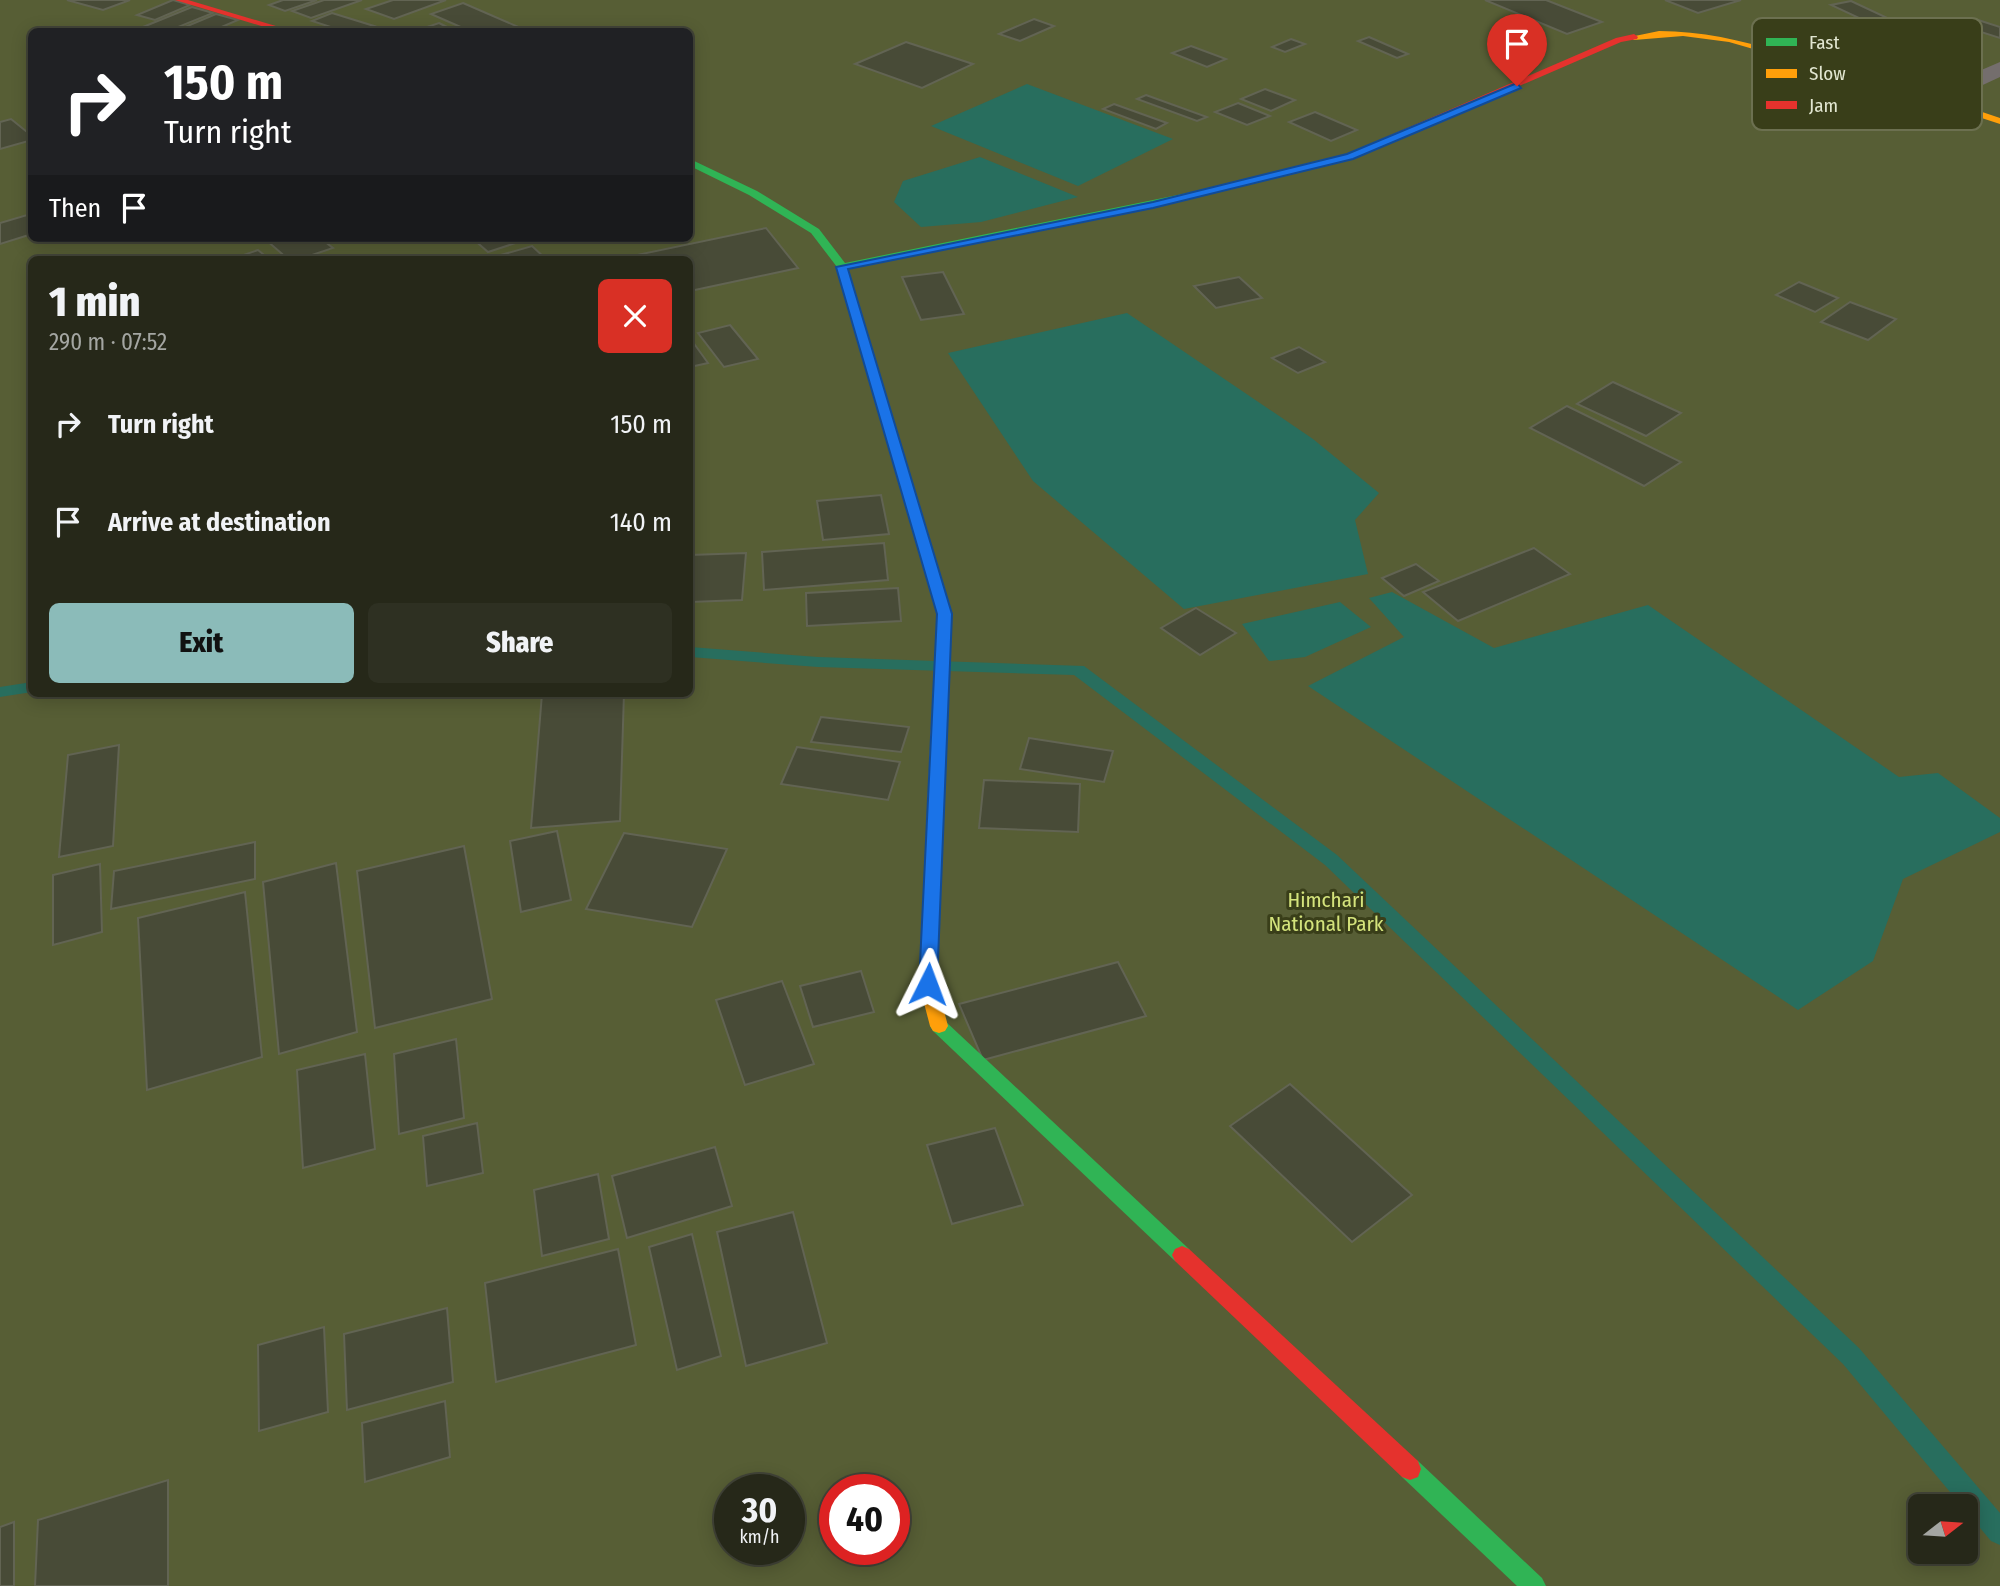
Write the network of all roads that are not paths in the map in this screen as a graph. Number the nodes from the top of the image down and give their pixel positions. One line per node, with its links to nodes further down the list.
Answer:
1 (179, 0): 2 (street)
2 (278, 28)
3 (1752, 46): 9 (street)
4 (2000, 69): 5 (street)
5 (1982, 77)
6 (1982, 115): 7 (street)
7 (2000, 121)
8 (693, 163): 9 (street)
9 (842, 267): 10 (street)
10 (1534, 1586)

